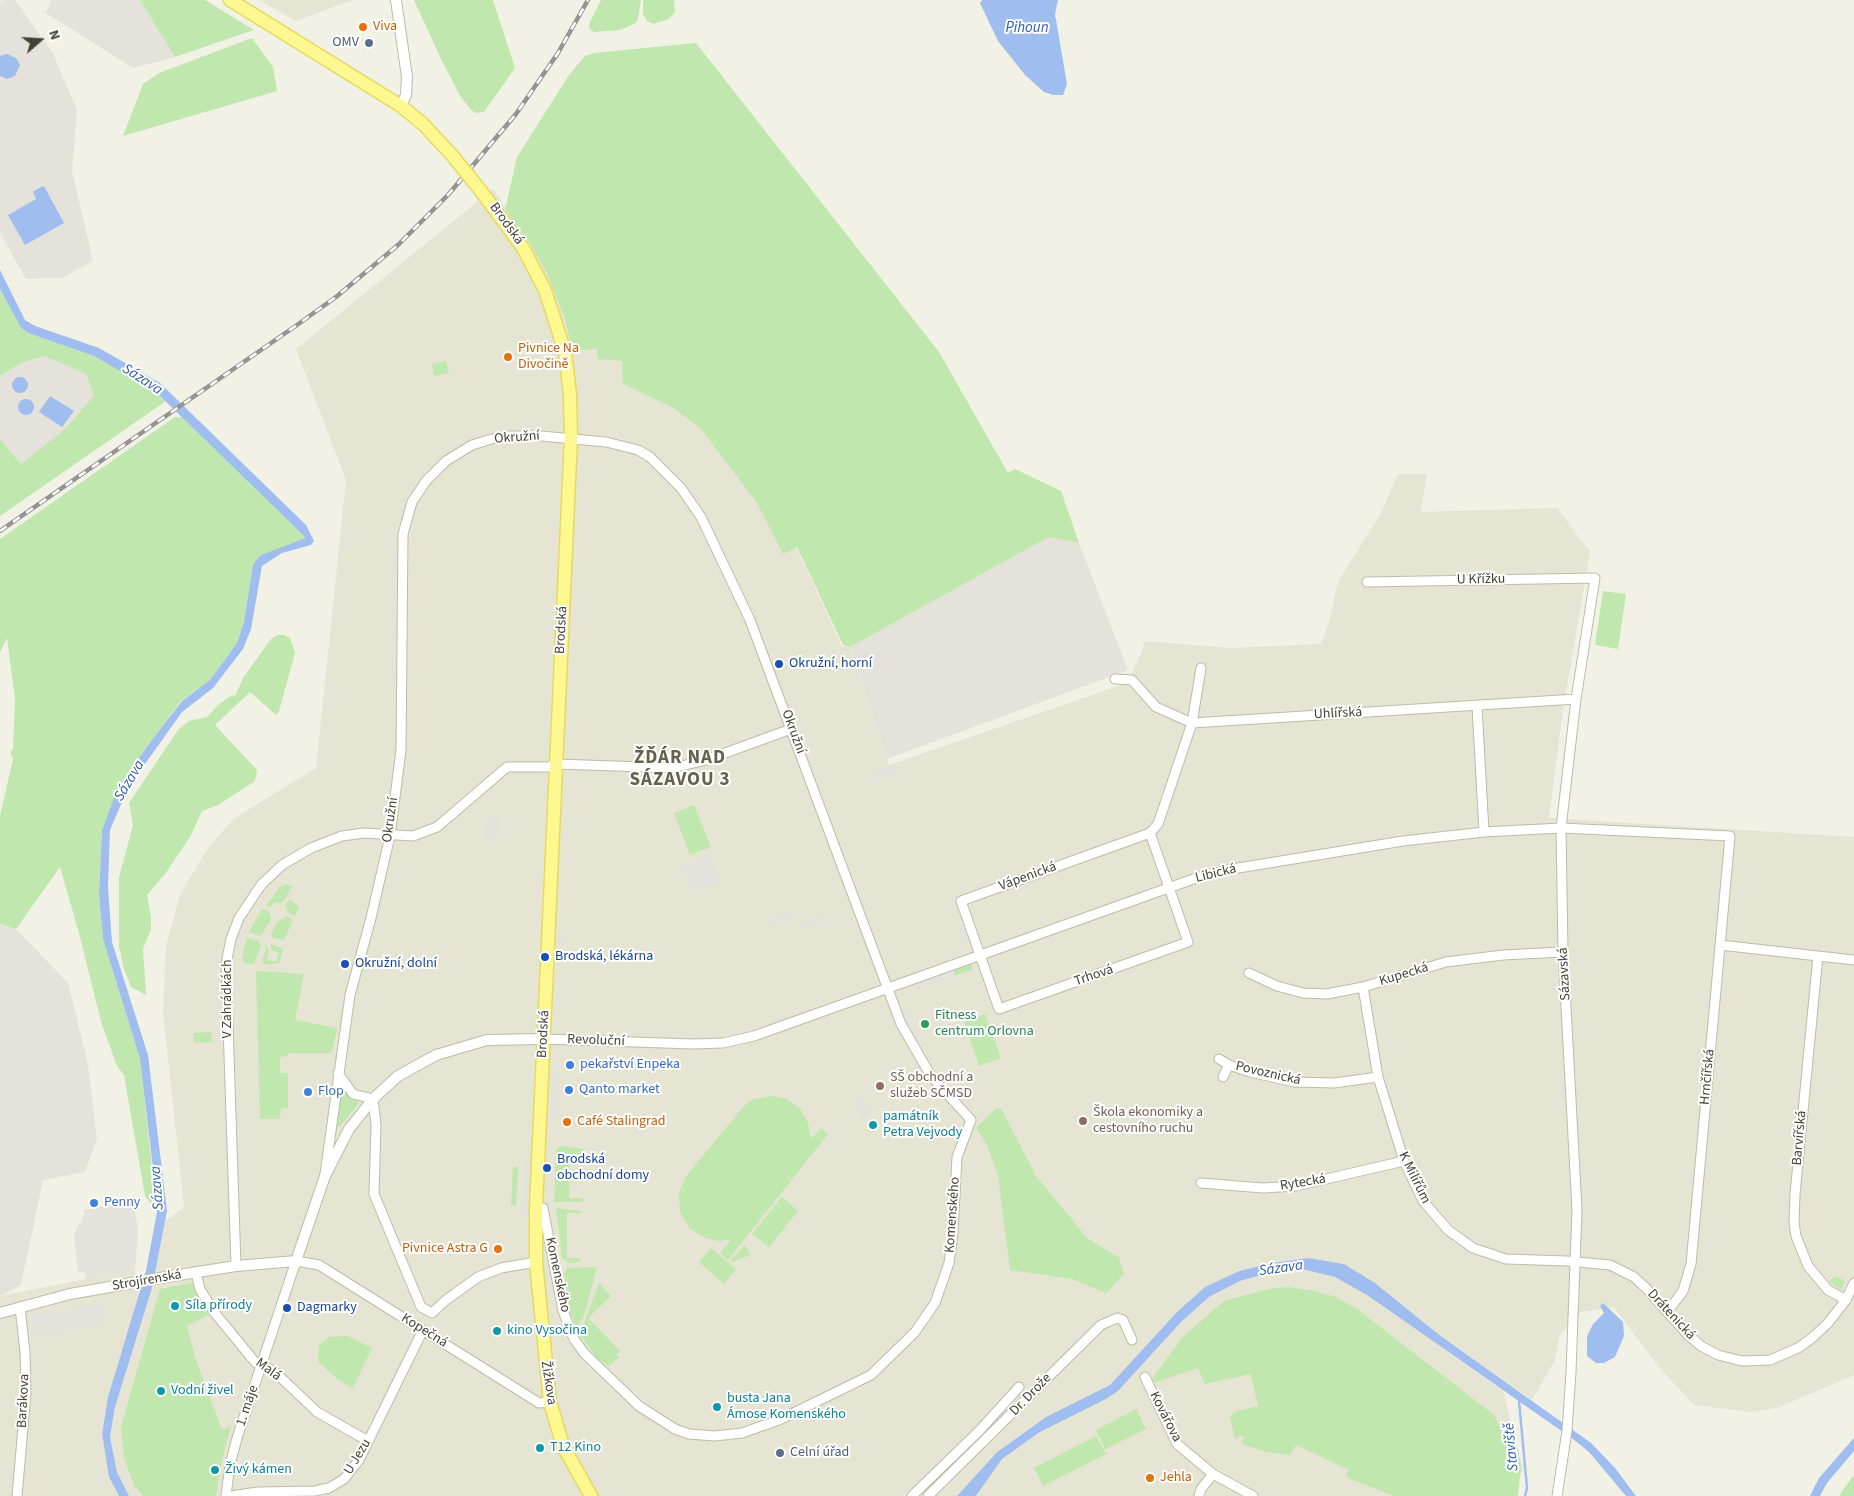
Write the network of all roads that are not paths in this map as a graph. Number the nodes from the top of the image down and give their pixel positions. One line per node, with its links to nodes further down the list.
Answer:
1 (230, 0): 3 (main road, Brodská)
2 (396, 0): 3 (street)
3 (402, 106): 4 (main road, Brodská, bridge)
4 (571, 437): 12 (street, Okružní); 13 (main road, Brodská); 17 (street, Okružní)
5 (1595, 578): 6 (street, U Křížku); 9 (street, Sázavská)
6 (1367, 582)
7 (1201, 668): 11 (street)
8 (1115, 679): 11 (street, Uhlířská)
9 (1576, 699): 10 (street, Uhlířská); 14 (street, Sázavská)
10 (1477, 706): 11 (street, Uhlířská); 15 (street)
11 (1192, 723): 16 (street)
12 (791, 728): 13 (street, V Zahrádkách); 27 (street, Okružní)
13 (556, 764): 17 (street, V Zahrádkách); 28 (main road, Brodská)
14 (1560, 828): 15 (street, Libická); 18 (street, Libická); 21 (street, Sázavská)
15 (1484, 832): 19 (street, Libická)
16 (1150, 833): 19 (street); 22 (street, Vápenická)
17 (390, 836): 31 (street, Okružní); 42 (street, V Zahrádkách)
18 (1730, 836): 20 (street, Hrnčířská)
19 (1169, 888): 22 (street, Libická); 22 (street, Trhová)
20 (1720, 945): 23 (street); 47 (street, Hrnčířská)
21 (1563, 952): 26 (street, Kupecká); 41 (street, Sázavská)
22 (980, 956): 27 (street, Libická)
23 (1818, 956): 24 (street); 45 (street, Barvířská)
24 (1854, 960)
25 (1249, 973): 26 (street, Kupecká)
26 (1363, 987): 33 (street, K Milířům)
27 (887, 989): 28 (street, Revoluční); 38 (street, Komenského)
28 (544, 1039): 34 (street, Revoluční); 38 (main road, Brodská)
29 (1219, 1059): 30 (street, Povoznická)
30 (1229, 1065): 32 (street); 33 (street, Povoznická)
31 (338, 1073): 34 (street); 36 (street, Okružní)
32 (1224, 1077)
33 (1378, 1077): 35 (street, K Milířům)
34 (373, 1099): 36 (street, Revoluční); 40 (street)
35 (1404, 1161): 37 (street, Rytecká); 41 (street, K Milířům)
36 (325, 1176): 39 (street, Revoluční)
37 (1200, 1183)
38 (536, 1207): 40 (main road, Žižkova)
39 (296, 1261): 42 (street, Strojírenská); 49 (street, Kopečná); 51 (street, 1. máje)
40 (536, 1262): 54 (main road, Žižkova)
41 (1576, 1262): 47 (street, Drátenická); 57 (street, Sázavská)
42 (236, 1266): 43 (street, Strojírenská)
43 (196, 1273): 46 (street, Strojírenská); 51 (street, Malá)
44 (1854, 1282): 45 (street, Drátenická)
45 (1846, 1300): 47 (street, Drátenická)
46 (20, 1307): 48 (street, Strojírenská); 58 (street, Barákova)
47 (1668, 1312)
48 (0, 1313)
49 (423, 1330): 54 (street, Kopečná); 55 (street, U Jezu)
50 (1132, 1340): 63 (street, Dr. Drože)
51 (261, 1365): 55 (street, Malá); 59 (street, 1. máje)
52 (1145, 1377): 56 (street, Kovářova)
53 (1019, 1387): 62 (street, Dr. Drože)
54 (550, 1402): 61 (main road, Žižkova)
55 (368, 1441): 60 (street, U Jezu)
56 (1213, 1474): 64 (street); 65 (street, Kovářova)
57 (1558, 1492)
58 (17, 1496)
59 (226, 1496)
60 (231, 1496)
61 (591, 1496)
62 (912, 1496)
63 (928, 1496)
64 (1199, 1496)
65 (1252, 1496)

